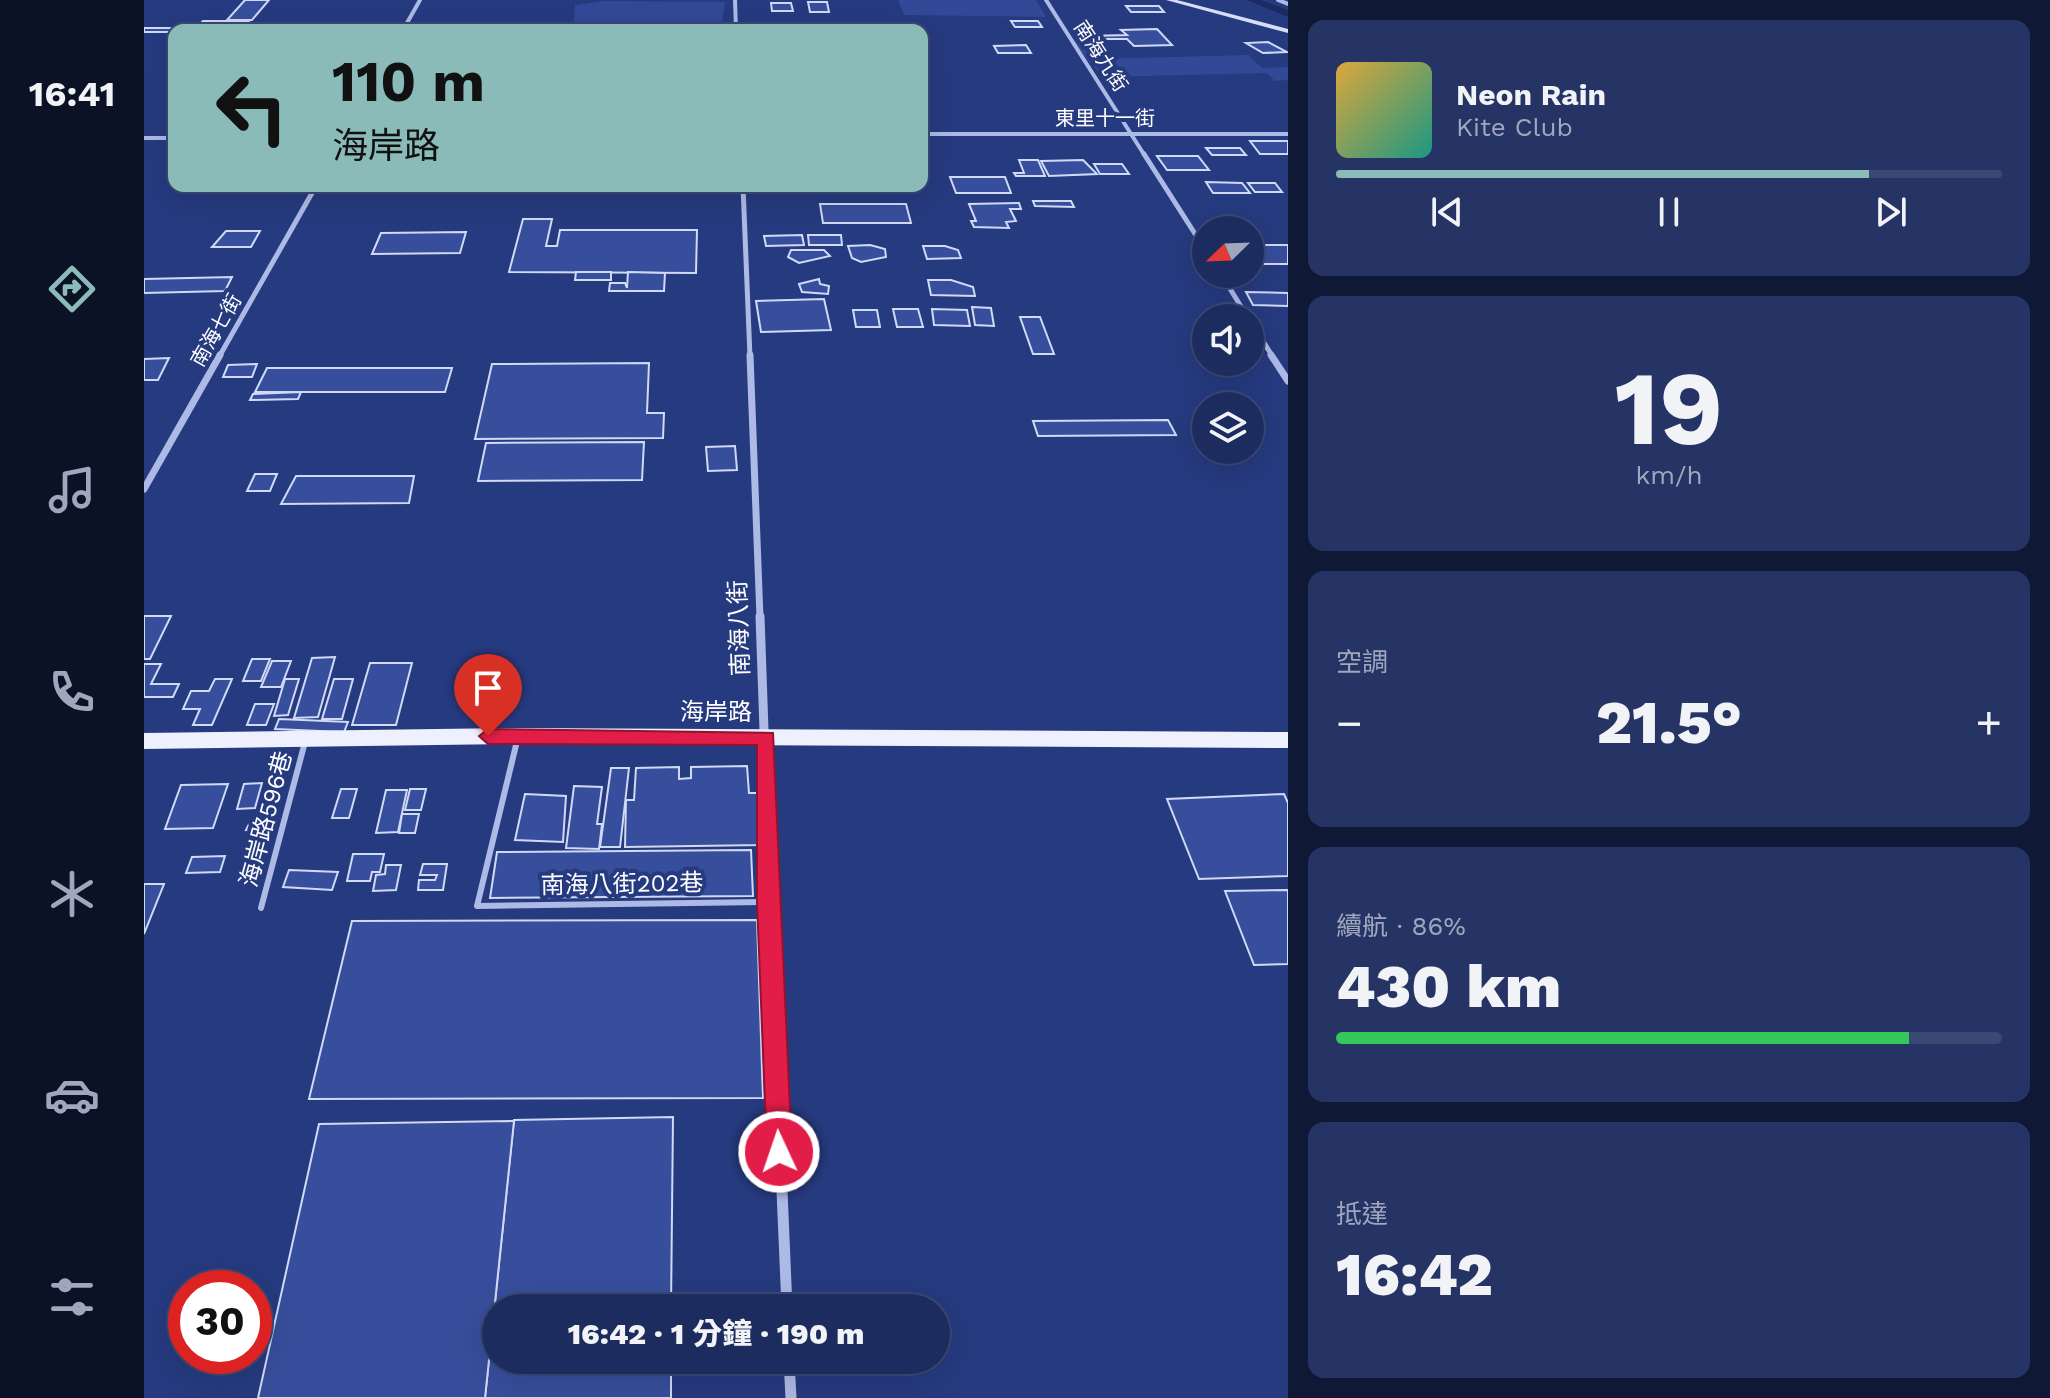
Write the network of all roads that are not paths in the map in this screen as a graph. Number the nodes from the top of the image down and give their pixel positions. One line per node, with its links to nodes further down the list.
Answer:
1 (420, 0): 7 (street)
2 (735, 0): 8 (street)
3 (1046, 0): 11 (street, 南海九街)
4 (1169, 0): 9 (street)
5 (1278, 0): 6 (street)
6 (1288, 4)
7 (406, 24)
8 (736, 24)
9 (1288, 31)
10 (928, 134): 11 (street, 東里十一街)
11 (1132, 134): 12 (street, 東里十一街); 17 (street, 南海九街)
12 (1288, 134)
13 (144, 138): 14 (street)
14 (168, 138)
15 (313, 192): 20 (street, 南海七街)
16 (743, 192): 23 (street, 南海八街)
17 (1192, 229)
18 (1264, 343): 19 (street)
19 (1288, 381)
20 (144, 489)
21 (518, 736): 22 (main road, 海岸路); 23 (main road, 海岸路); 26 (lane, 南海八街202巷)
22 (306, 738): 25 (main road, 海岸路); 27 (lane, 海岸路596巷)
23 (766, 738): 24 (main road, 海岸路); 26 (street, 南海八街)
24 (1288, 740)
25 (144, 741)
26 (768, 902): 28 (street, 南海八街)
27 (261, 908)
28 (786, 1294)
29 (790, 1374): 30 (street)
30 (791, 1398)

